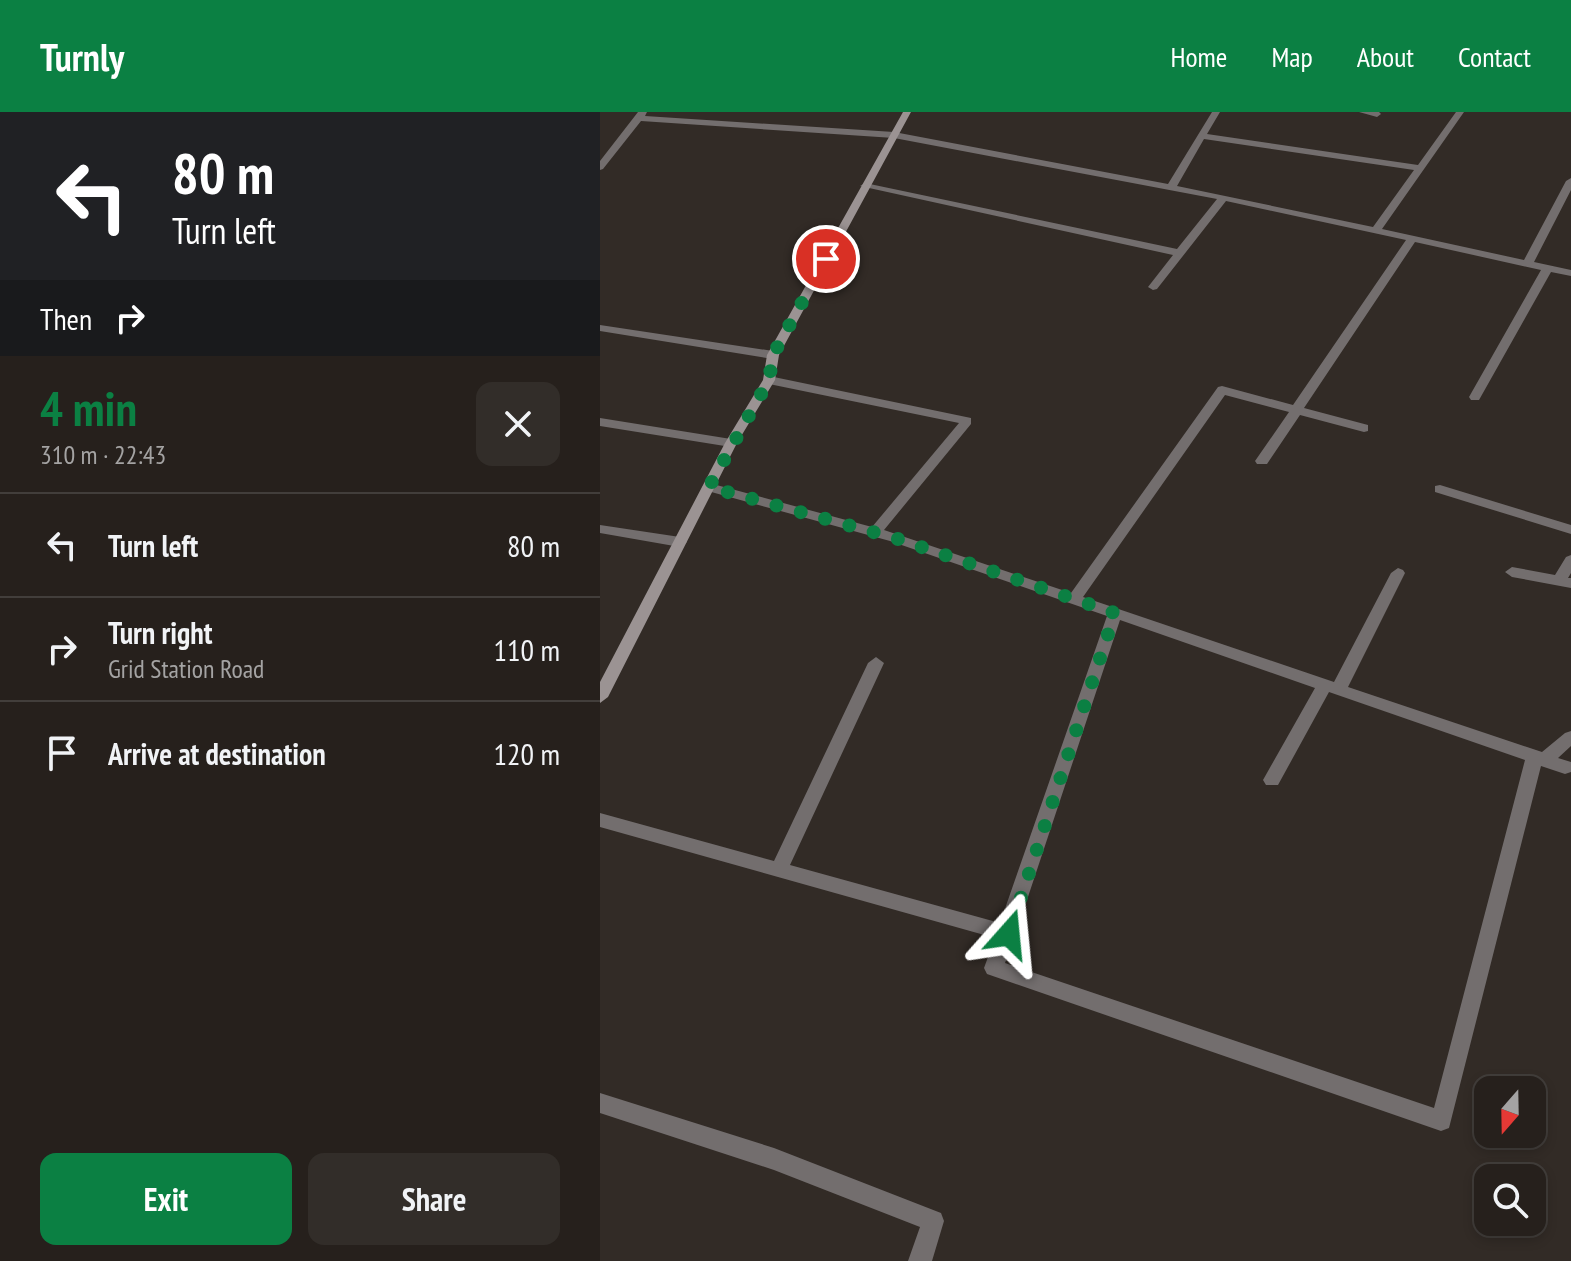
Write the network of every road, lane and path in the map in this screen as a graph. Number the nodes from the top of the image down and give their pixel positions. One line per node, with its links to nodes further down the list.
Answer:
1 (715, 112): 8 (street)
2 (907, 112): 9 (main road)
3 (1216, 112): 10 (street)
4 (1363, 112): 6 (street)
5 (1460, 112): 12 (street)
6 (1377, 114)
7 (642, 115): 8 (street); 11 (street)
8 (705, 123): 9 (street)
9 (894, 135): 14 (main road); 15 (street)
10 (1201, 136): 12 (street); 15 (street)
11 (600, 167)
12 (1420, 168): 18 (street)
13 (1571, 181): 16 (street)
14 (865, 186): 20 (street); 26 (main road)
15 (1171, 187): 17 (street)
16 (1568, 195): 21 (street)
17 (1224, 197): 18 (street); 20 (street)
18 (1376, 230): 19 (street)
19 (1413, 237): 21 (street); 29 (street)
20 (1179, 253): 24 (street)
21 (1528, 263): 22 (street)
22 (1548, 267): 23 (street); 28 (street)
23 (1571, 273)
24 (1153, 287)
25 (600, 328): 26 (street)
26 (773, 355): 27 (main road)
27 (769, 380): 32 (main road); 38 (street)
28 (1475, 397)
29 (1297, 410): 31 (street); 33 (street); 44 (street)
30 (600, 422): 32 (street)
31 (1364, 428)
32 (731, 443): 34 (main road)
33 (1262, 461)
34 (709, 487): 38 (street); 39 (main road)
35 (1440, 489): 37 (street)
36 (600, 529): 39 (street)
37 (1571, 530)
38 (875, 532): 44 (street)
39 (680, 542): 48 (main road)
40 (1571, 560): 43 (street)
41 (1512, 572): 43 (street)
42 (1398, 573): 47 (street)
43 (1565, 582)
44 (1074, 599): 45 (street)
45 (1115, 613): 47 (street); 55 (street)
46 (876, 663): 54 (street)
47 (1332, 686): 50 (street); 52 (street)
48 (600, 697)
49 (1571, 737): 50 (street)
50 (1539, 758): 51 (street); 55 (street)
51 (1565, 767)
52 (1272, 780)
53 (600, 820): 54 (street)
54 (779, 870): 55 (street)
55 (1009, 934)
56 (600, 1103): 57 (street)
57 (920, 1261)

